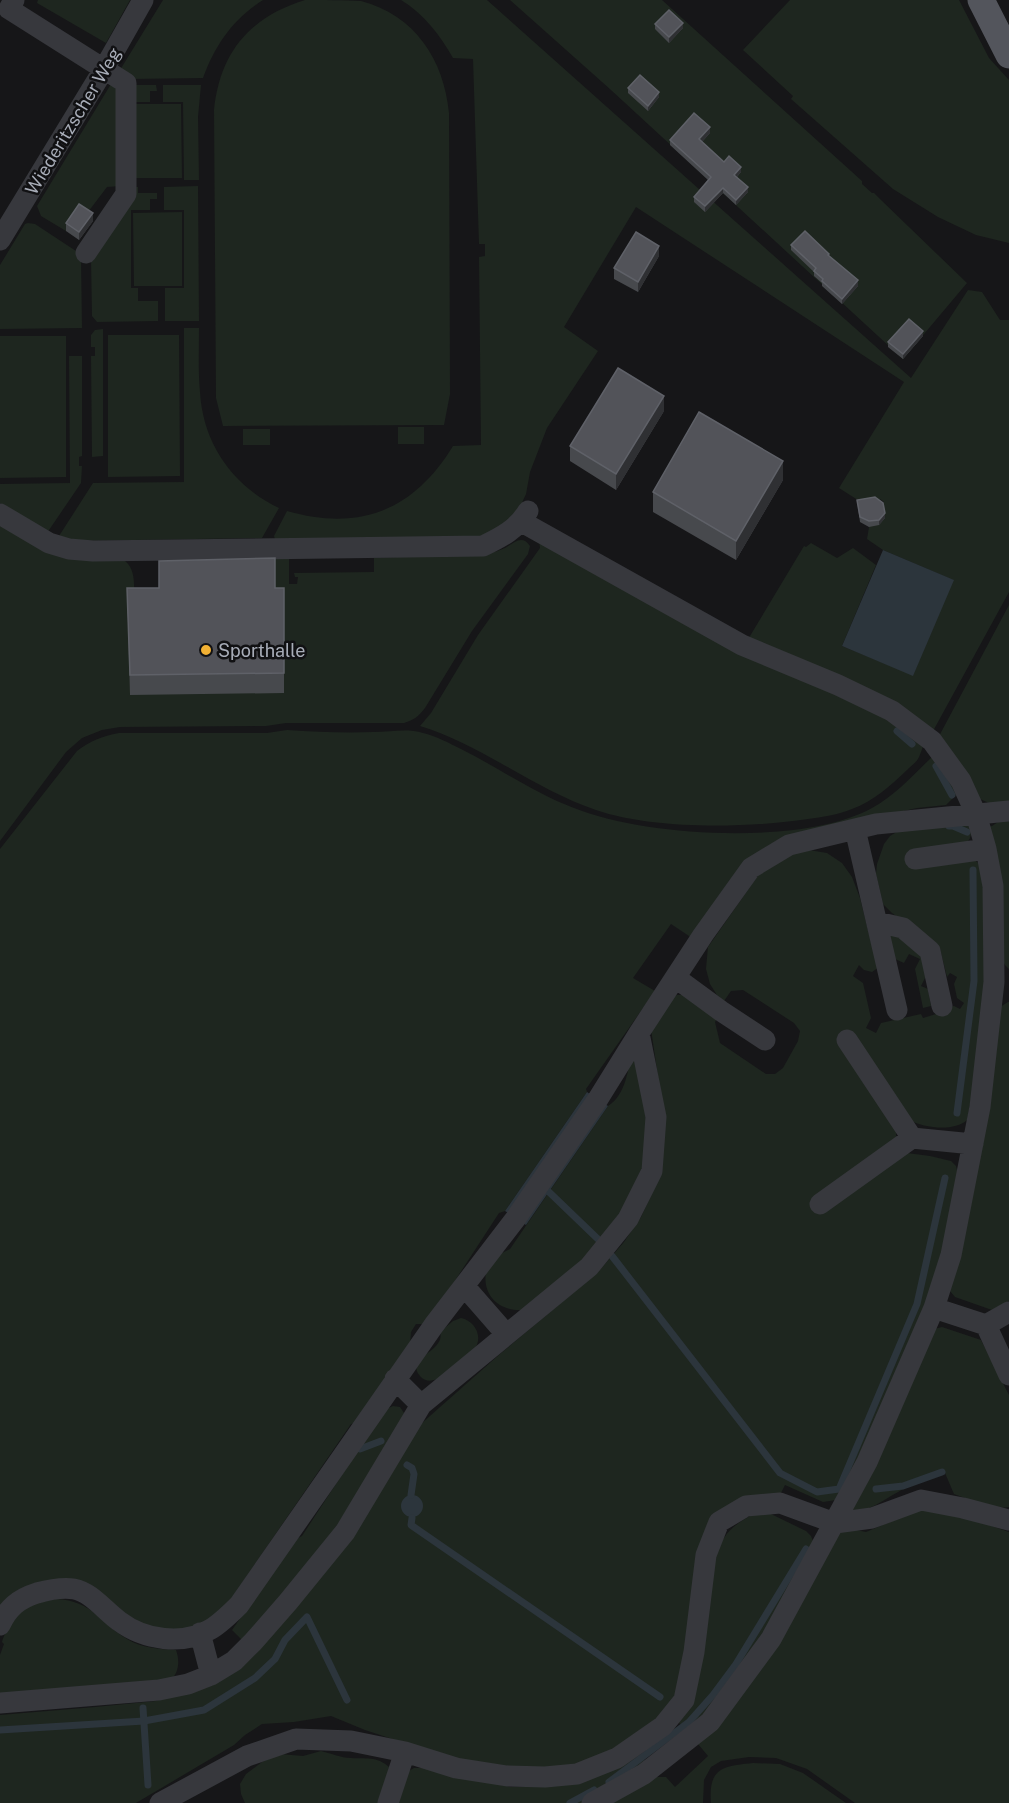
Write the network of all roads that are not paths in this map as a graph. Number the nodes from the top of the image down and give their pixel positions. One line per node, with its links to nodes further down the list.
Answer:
1 (143, 0): 5 (lane, Wiederitzscher Weg)
2 (981, 0): 4 (main road)
3 (8, 8): 5 (lane)
4 (1009, 55)
5 (104, 69): 6 (lane, Wiederitzscher Weg); 7 (lane)
6 (0, 240)
7 (86, 252)
8 (0, 514): 10 (lane)
9 (1009, 811): 10 (lane)
10 (976, 814): 11 (lane); 12 (lane)
11 (855, 829): 14 (lane); 15 (lane)
12 (986, 849): 13 (lane); 16 (lane)
13 (915, 859)
14 (877, 922): 17 (lane); 18 (lane)
15 (676, 978): 19 (lane); 20 (lane)
16 (1001, 983): 23 (lane)
17 (942, 1006)
18 (897, 1010)
19 (639, 1033): 25 (lane); 29 (lane)
20 (765, 1040)
21 (847, 1040): 22 (lane)
22 (912, 1138): 23 (lane); 24 (lane)
23 (973, 1144): 26 (lane)
24 (820, 1204)
25 (465, 1287): 29 (lane); 31 (lane)
26 (934, 1308): 28 (lane); 34 (lane)
27 (1009, 1312): 28 (lane)
28 (986, 1325): 30 (lane)
29 (506, 1334): 32 (lane)
30 (1009, 1375)
31 (396, 1379): 32 (lane); 36 (lane)
32 (422, 1405): 37 (lane)
33 (1009, 1520): 34 (lane)
34 (835, 1522): 39 (lane); 42 (lane)
35 (0, 1625): 36 (lane)
36 (200, 1633): 37 (lane)
37 (212, 1675): 38 (lane)
38 (0, 1703)
39 (405, 1752): 40 (lane); 41 (lane)
40 (174, 1801)
41 (388, 1803)
42 (592, 1803)

